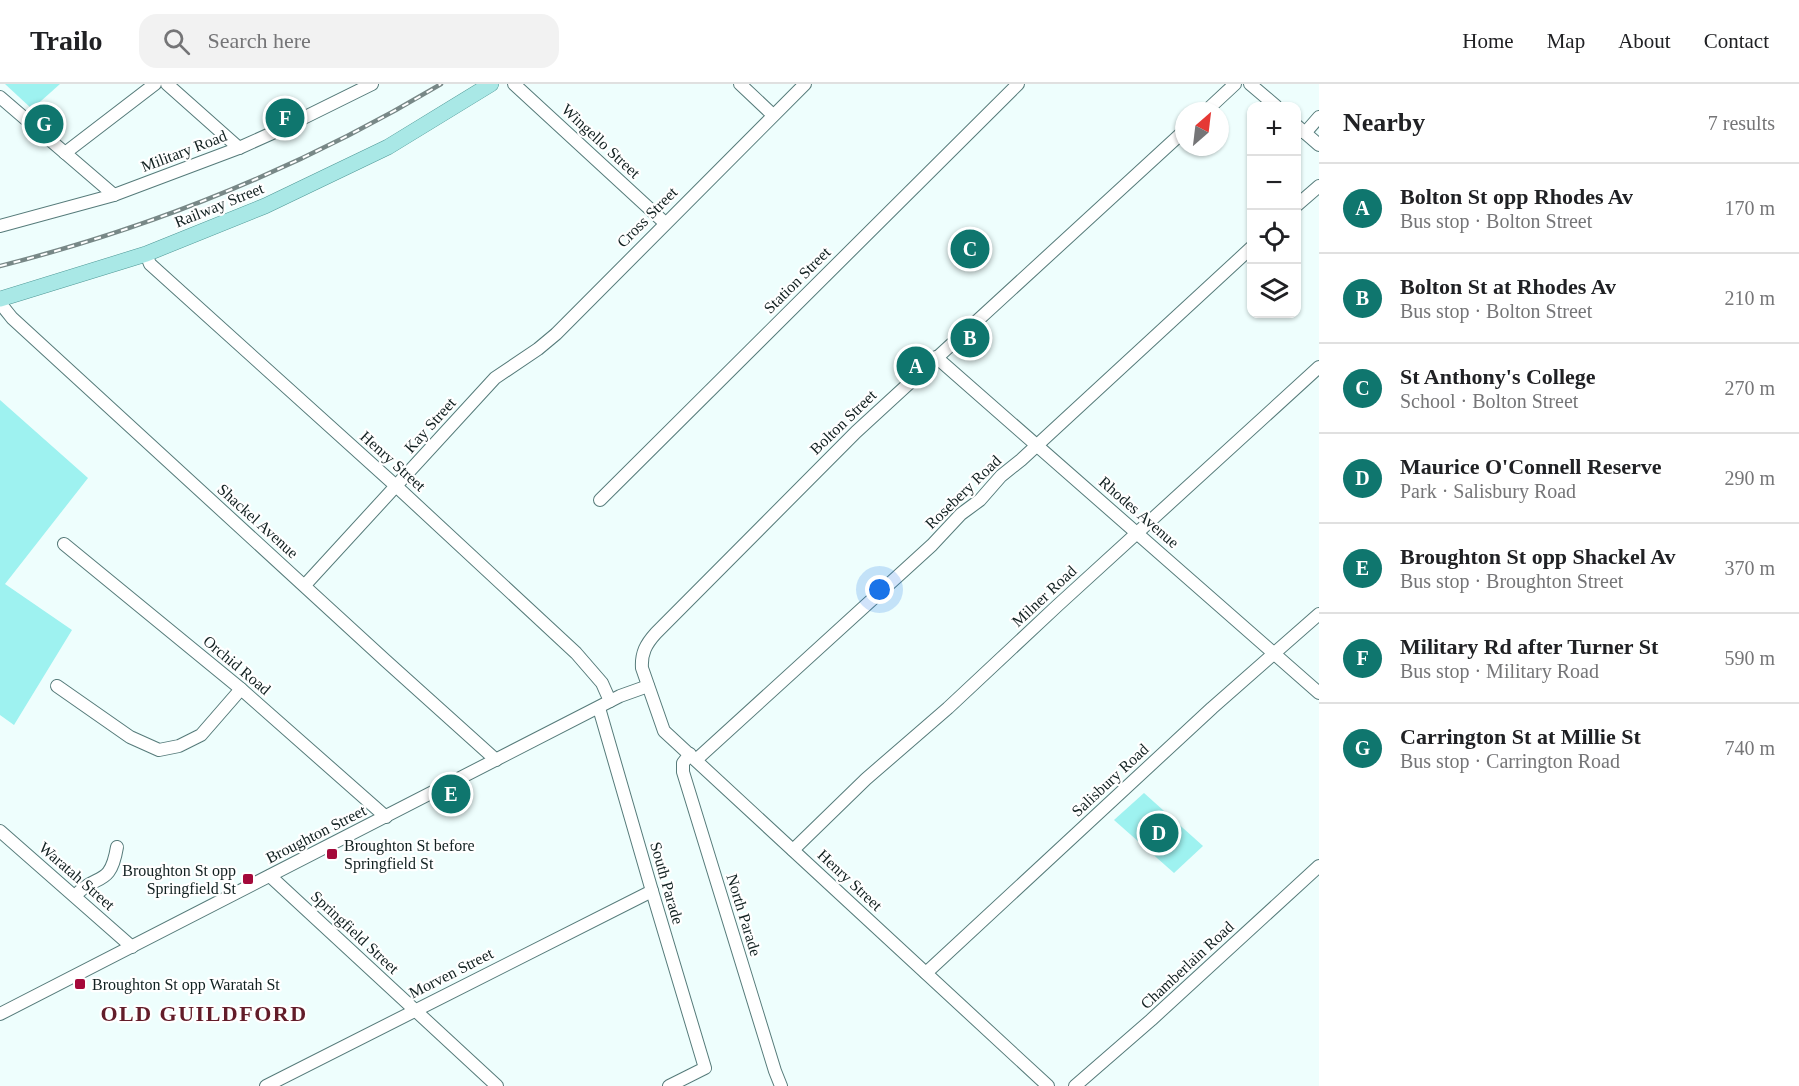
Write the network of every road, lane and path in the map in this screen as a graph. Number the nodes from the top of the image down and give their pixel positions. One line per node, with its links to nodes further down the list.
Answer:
1 (155, 84): 20 (street)
2 (167, 84): 19 (street)
3 (372, 84): 19 (street, Military Road)
4 (491, 84): 27 (main road, Railway Street)
5 (514, 84): 24 (street, Wingello Street)
6 (740, 84): 14 (street)
7 (805, 84): 14 (street, Cross Street)
8 (1018, 84): 35 (street, Station Street)
9 (1235, 84): 12 (street)
10 (1250, 84): 13 (street)
11 (0, 97): 20 (street)
12 (1216, 102)
13 (1271, 102)
14 (773, 116): 24 (street, Cross Street)
15 (1319, 117): 16 (street)
16 (1301, 129): 18 (street)
17 (1175, 139): 30 (street, Bolton Street)
18 (1319, 145)
19 (239, 148): 22 (street, Military Road)
20 (65, 153): 22 (street)
21 (1319, 186): 23 (street)
22 (114, 195): 25 (street, Military Road)
23 (1301, 202)
24 (665, 223): 32 (street, Cross Street)
25 (0, 226)
26 (1247, 251): 33 (street, Rosebery Road)
27 (146, 254): 28 (main road, Railway Street); 34 (street, Henry Street)
28 (0, 298)
29 (0, 303): 38 (street, Shackel Avenue)
30 (936, 357): 33 (street, Rhodes Avenue); 42 (street, Bolton Street)
31 (1319, 367): 36 (street, Milner Road)
32 (509, 368): 34 (street, Kay Street)
33 (1037, 445): 36 (street, Rhodes Avenue); 46 (street, Rosebery Road)
34 (396, 486): 38 (street, Kay Street); 45 (street, Henry Street)
35 (600, 500)
36 (1137, 533): 40 (street, Rhodes Avenue); 51 (street, Milner Road)
37 (64, 544): 43 (street, Orchid Road)
38 (305, 585): 47 (street, Shackel Avenue)
39 (1319, 614): 40 (street, Salisbury Road)
40 (1274, 654): 44 (street, Rhodes Avenue); 57 (street, Salisbury Road)
41 (57, 686): 43 (street)
42 (648, 686): 45 (street, Broughton Street); 46 (street, Henry Street)
43 (241, 689): 48 (street, Orchid Road)
44 (1319, 693)
45 (615, 699): 47 (street, Broughton Street); 54 (street, South Parade)
46 (693, 757): 51 (street, Henry Street); 63 (street, North Parade)
47 (496, 760): 48 (street, Broughton Street)
48 (386, 817): 53 (street, Broughton Street)
49 (0, 831): 55 (street, Waratah Street)
50 (117, 847): 55 (street)
51 (793, 850): 57 (street, Henry Street)
52 (1319, 866): 65 (street, Chamberlain Road)
53 (270, 876): 56 (street, Broughton Street); 58 (street, Springfield Street)
54 (652, 891): 58 (street, Morven Street); 62 (street, South Parade)
55 (75, 896): 56 (street, Waratah Street)
56 (132, 947): 59 (street, Broughton Street)
57 (926, 973): 64 (street, Henry Street)
58 (415, 1010): 60 (street, Morven Street); 61 (street, Springfield Street)
59 (0, 1014)
60 (266, 1086)
61 (497, 1086)
62 (669, 1086)
63 (781, 1086)
64 (1048, 1086)
65 (1075, 1086)

